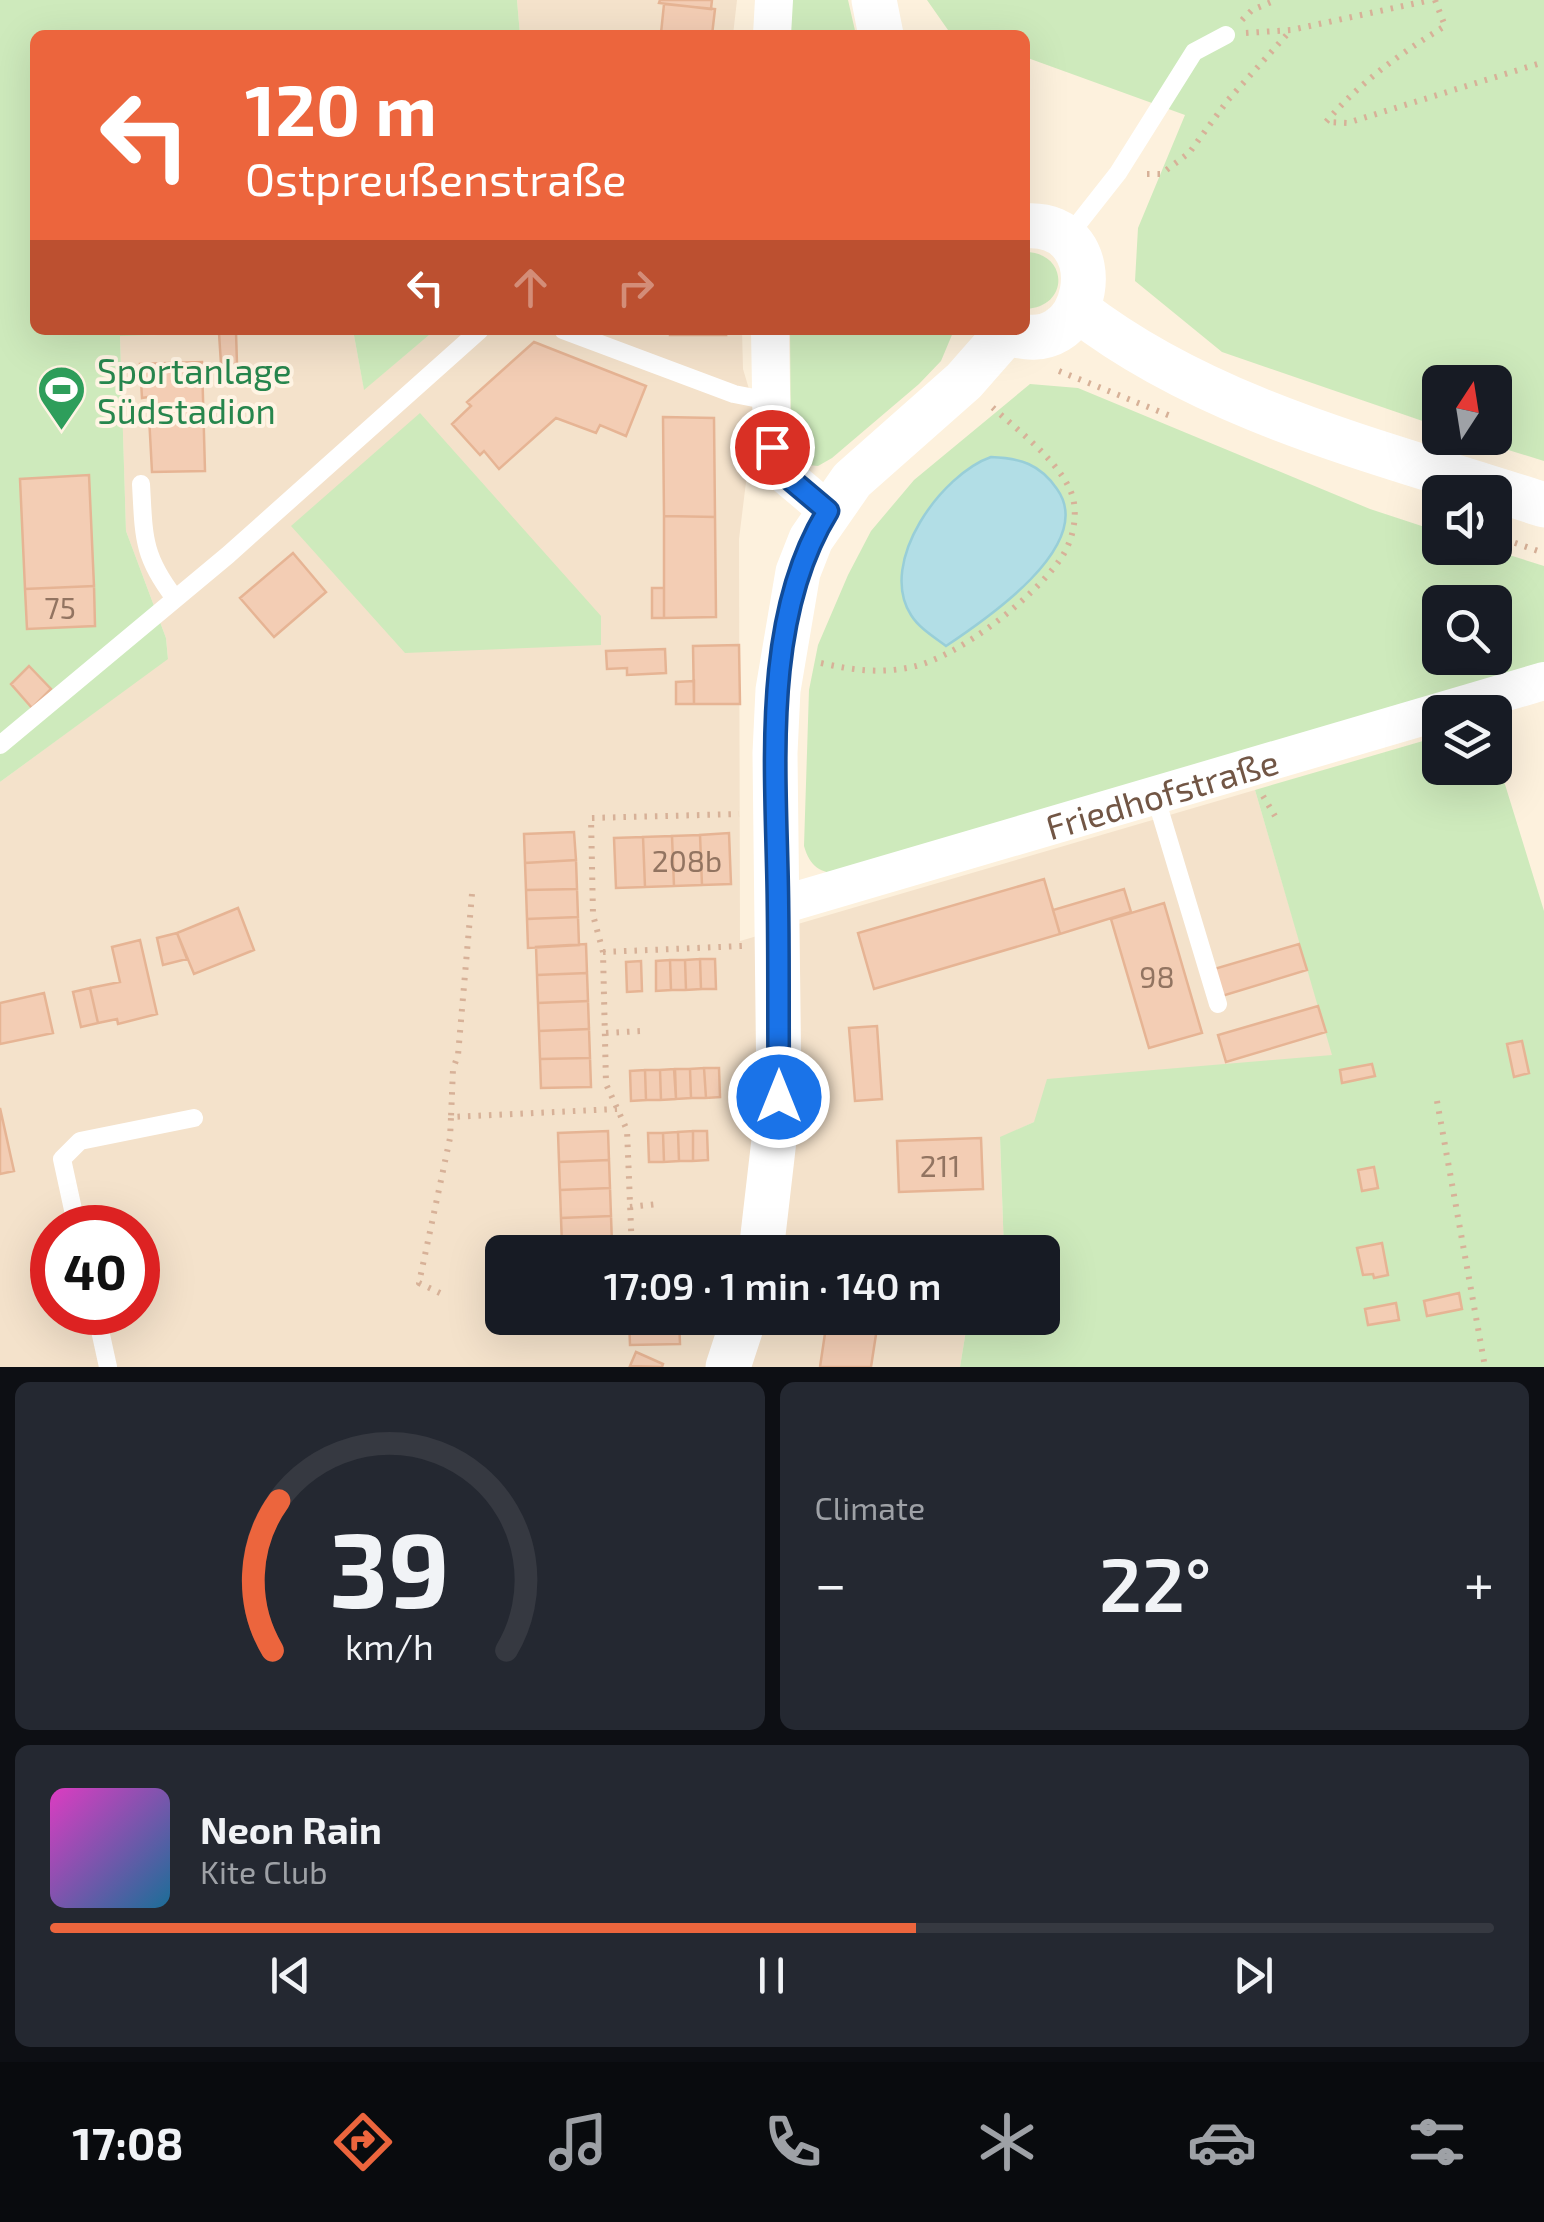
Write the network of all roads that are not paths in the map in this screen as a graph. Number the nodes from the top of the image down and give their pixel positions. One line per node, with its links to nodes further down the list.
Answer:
1 (774, 0): 3 (street)
2 (874, 0): 4 (street)
3 (772, 30)
4 (879, 30)
5 (1226, 35): 6 (lane)
6 (1046, 233): 7 (street)
7 (1078, 310): 12 (street); 15 (street)
8 (474, 335): 17 (lane)
9 (576, 335): 13 (lane)
10 (770, 335): 13 (street)
11 (1002, 335): 16 (street)
12 (1030, 335)
13 (770, 401): 16 (street)
14 (141, 484): 17 (lane)
15 (1544, 506)
16 (828, 511): 21 (street)
17 (174, 598): 19 (lane)
18 (1544, 682): 20 (street, Friedhofstraße)
19 (0, 745)
20 (1155, 795): 21 (street, Friedhofstraße); 22 (lane)
21 (778, 925): 25 (street)
22 (1218, 1004)
23 (194, 1118): 24 (lane)
24 (72, 1205)
25 (764, 1235)
26 (101, 1335): 28 (lane)
27 (738, 1335): 29 (street)
28 (108, 1367)
29 (728, 1367)

